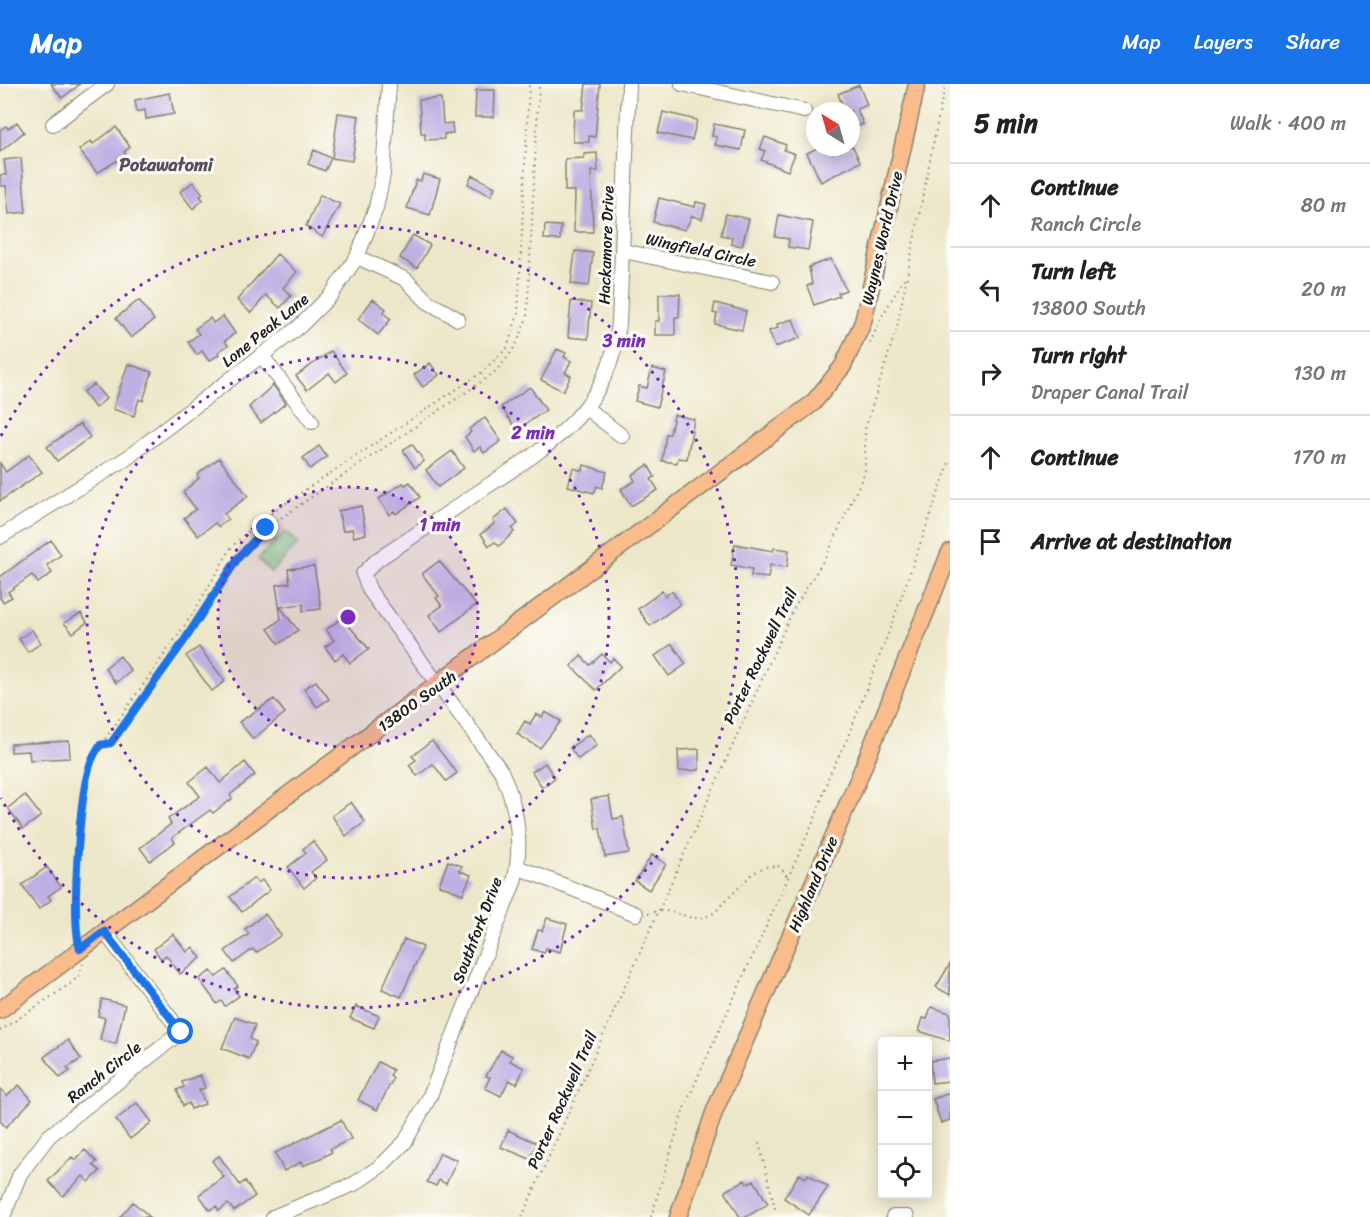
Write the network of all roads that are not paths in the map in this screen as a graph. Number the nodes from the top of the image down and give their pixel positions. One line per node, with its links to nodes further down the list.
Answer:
1 (107, 84): 7 (street)
2 (389, 84): 9 (street, Lone Peak Lane)
3 (630, 84): 8 (street, Hackamore Drive)
4 (682, 84): 6 (street)
5 (916, 84): 13 (main road, Waynes World Drive)
6 (804, 111)
7 (52, 124)
8 (623, 251): 10 (street, Wingfield Circle); 14 (street, Hackamore Drive)
9 (357, 257): 11 (street); 12 (street, Lone Peak Lane)
10 (772, 282)
11 (458, 319)
12 (262, 356): 15 (street); 17 (street, Lone Peak Lane)
13 (829, 385): 20 (main road, 13800 South)
14 (586, 408): 16 (street); 19 (street, Hackamore Drive)
15 (312, 422)
16 (622, 436)
17 (0, 537)
18 (950, 552): 27 (main road, Highland Drive)
19 (363, 574): 20 (street, Southfork Drive)
20 (440, 684): 21 (street, Southfork Drive); 23 (main road, 13800 South)
21 (518, 867): 22 (street); 26 (street, Southfork Drive)
22 (636, 914)
23 (104, 931): 24 (main road, 13800 South); 25 (street, Ranch Circle)
24 (0, 1010)
25 (3, 1217)
26 (273, 1217)
27 (678, 1217)
28 (893, 1217): 29 (street)
29 (907, 1217)

